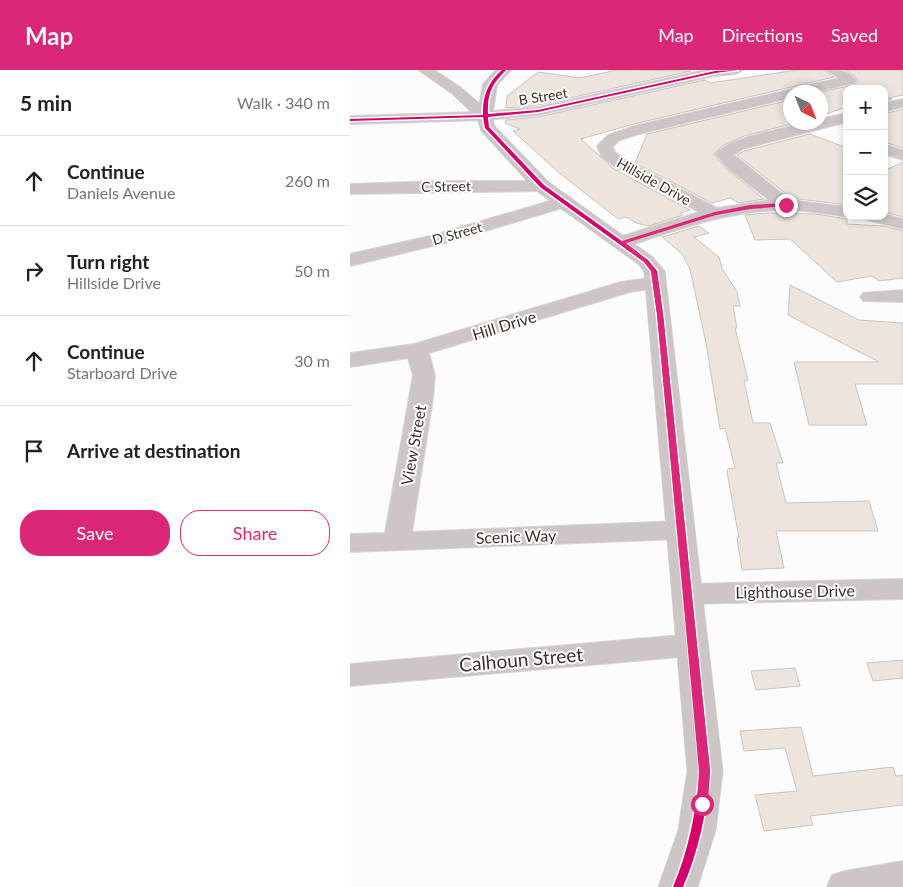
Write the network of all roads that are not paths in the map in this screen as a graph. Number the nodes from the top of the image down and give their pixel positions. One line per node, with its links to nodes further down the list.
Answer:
1 (424, 70): 9 (street)
2 (504, 70): 9 (street)
3 (736, 70): 9 (street, B Street)
4 (833, 70): 5 (street)
5 (827, 85)
6 (783, 96): 23 (street, Hillside Drive)
7 (903, 103): 8 (street)
8 (888, 107)
9 (485, 116): 11 (street, B Street); 18 (street)
10 (843, 118): 12 (street)
11 (350, 120)
12 (828, 122)
13 (828, 127): 15 (street)
14 (798, 130): 21 (street)
15 (843, 134)
16 (888, 150): 17 (street)
17 (903, 155)
18 (542, 186): 19 (street, C Street); 20 (street)
19 (350, 189)
20 (563, 202): 26 (street); 27 (street, D Street)
21 (786, 205): 22 (street); 23 (street)
22 (843, 212)
23 (715, 214): 26 (street, Hillside Drive)
24 (888, 220): 25 (street)
25 (903, 224)
26 (622, 242): 28 (street)
27 (350, 260)
28 (656, 283): 31 (street, Hill Drive); 33 (street)
29 (870, 296): 30 (street)
30 (903, 296)
31 (416, 350): 32 (street, Hill Drive); 34 (street, View Street)
32 (350, 360)
33 (681, 530): 34 (street, Scenic Way); 37 (street)
34 (397, 540): 35 (street, Scenic Way)
35 (350, 543)
36 (903, 589): 37 (street, Lighthouse Drive)
37 (687, 594): 38 (street)
38 (692, 645): 39 (street, Calhoun Street); 41 (street)
39 (350, 675)
40 (903, 877): 42 (street)
41 (678, 887)
42 (845, 887)

